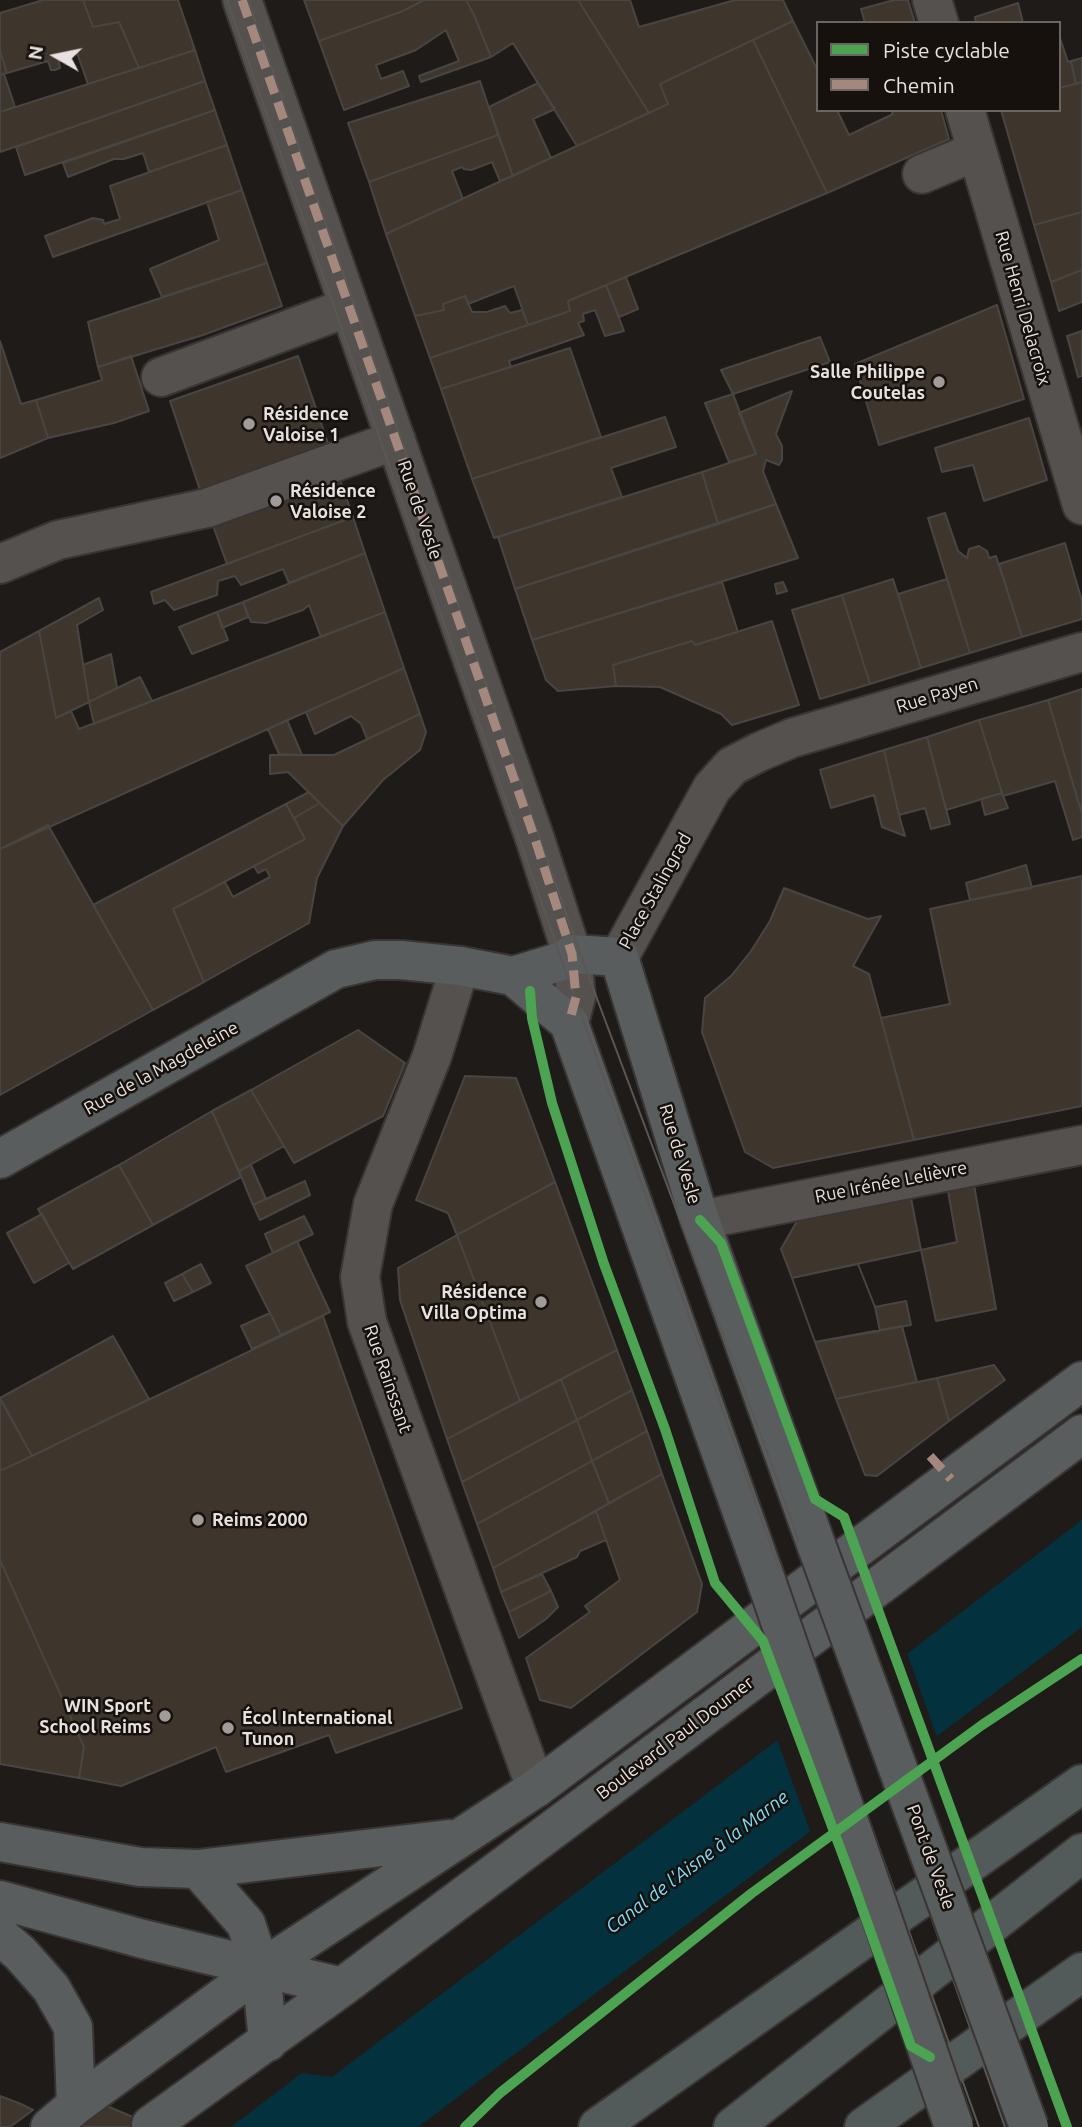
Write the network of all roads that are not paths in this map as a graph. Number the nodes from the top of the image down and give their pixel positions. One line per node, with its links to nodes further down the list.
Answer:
1 (242, 0): 7 (street, Rue de Vesle)
2 (932, 0): 3 (street)
3 (938, 21)
4 (966, 112): 5 (street, Rue Henri Delacroix)
5 (977, 151): 6 (street); 10 (street, Rue Henri Delacroix)
6 (922, 174)
7 (349, 307): 8 (street); 9 (street, Rue de Vesle)
8 (161, 377)
9 (396, 440): 11 (street); 14 (street, Rue de Vesle)
10 (1082, 505)
11 (0, 564)
12 (1082, 652): 13 (street, Rue Payen)
13 (792, 738): 15 (street, Place Stalingrad)
14 (572, 954): 15 (main road, Place Stalingrad); 17 (main road, Place Stalingrad); 19 (street, Rue de Vesle)
15 (619, 957): 22 (main road, Rue de Vesle)
16 (460, 966): 17 (main road, Place Stalingrad); 18 (main road, Place Stalingrad); 27 (street, Rue Rainssant)
17 (513, 976): 19 (main road)
18 (322, 977): 21 (main road, Rue de la Magdeleine)
19 (569, 1023): 43 (main road, Rue de Vesle, bridge)
20 (1082, 1145): 22 (street, Rue Irénée Lelièvre)
21 (0, 1159)
22 (701, 1220): 25 (main road, Rue de Vesle)
23 (1082, 1381): 27 (main road)
24 (1082, 1434): 36 (main road, Boulevard Paul Doumer)
25 (817, 1547): 44 (main road, Pont de Vesle, bridge)
26 (1082, 1784): 40 (highway)
27 (536, 1788): 28 (main road)
28 (458, 1838): 31 (main road); 34 (main road)
29 (0, 1842): 31 (main road)
30 (1082, 1853): 41 (highway)
31 (198, 1870): 34 (main road)
32 (0, 1900): 34 (main road)
33 (0, 1936): 38 (main road)
34 (261, 1969): 36 (main road); 37 (main road); 38 (main road)
35 (1082, 1972): 42 (highway)
36 (342, 1987): 37 (main road, Boulevard Paul Doumer)
37 (268, 2042): 39 (main road, Boulevard Paul Doumer)
38 (63, 2116)
39 (151, 2125)
40 (598, 2127)
41 (733, 2127)
42 (864, 2127)
43 (954, 2127)
44 (1029, 2127)

